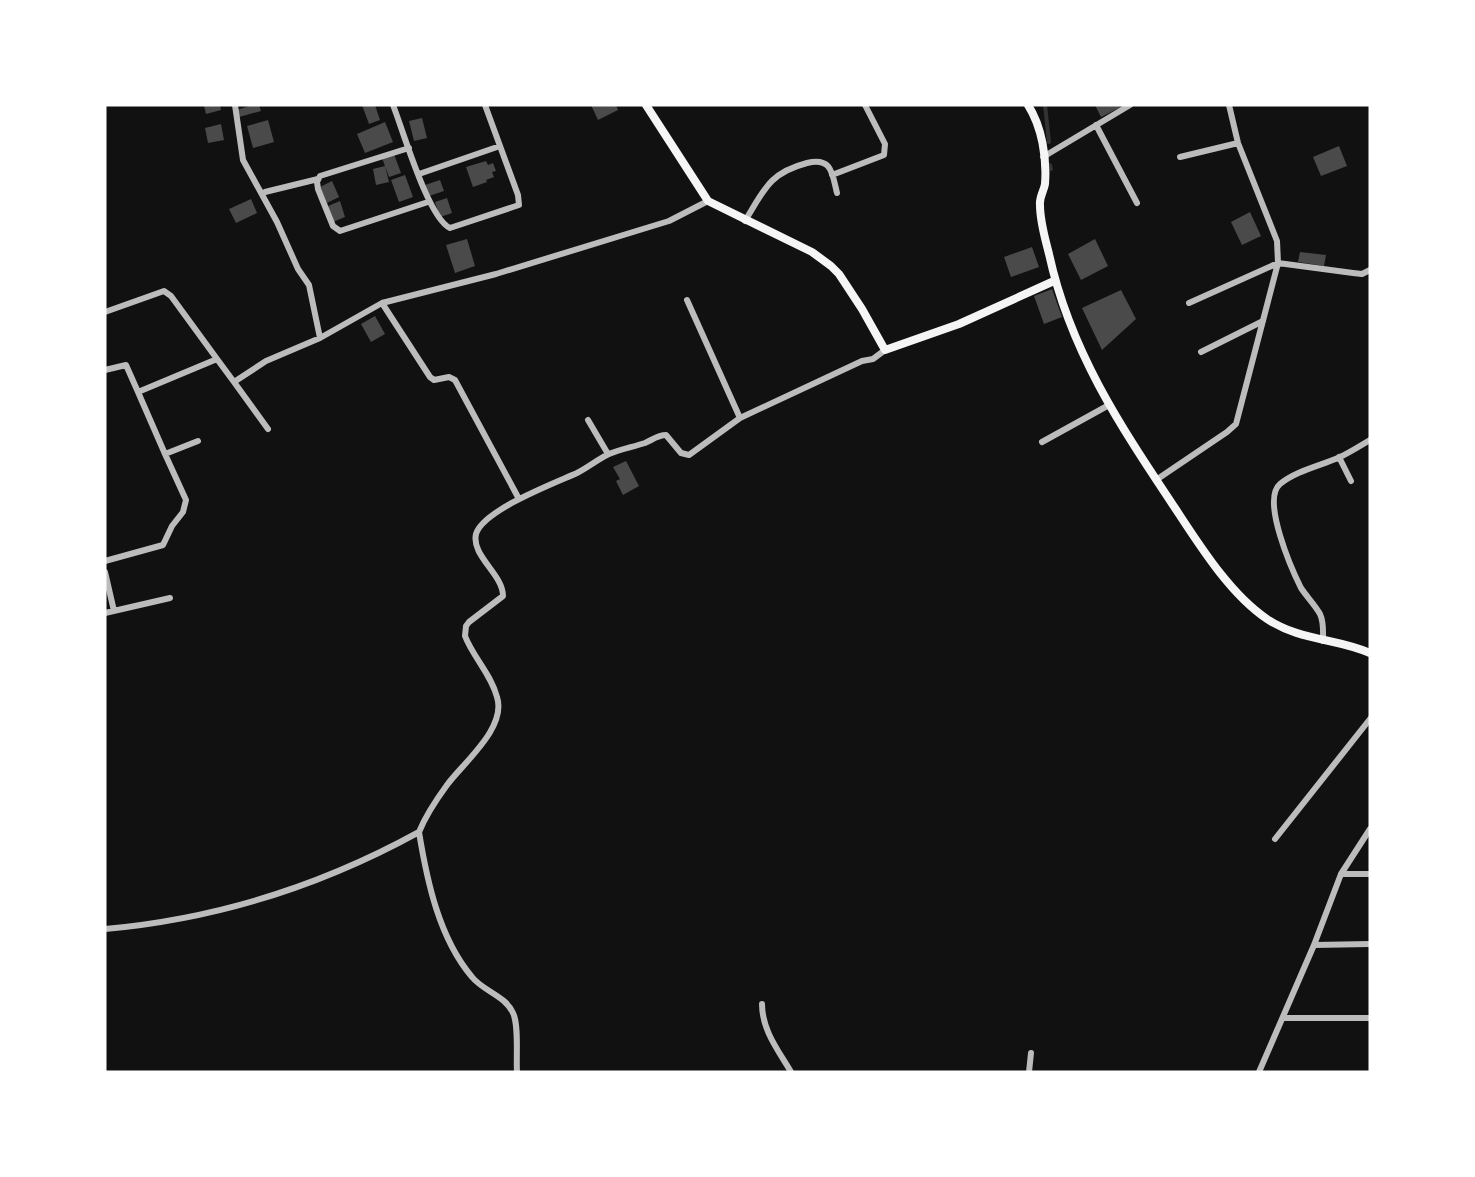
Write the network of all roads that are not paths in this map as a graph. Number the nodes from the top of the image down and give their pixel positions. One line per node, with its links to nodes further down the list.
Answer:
1 (235, 105): 32 (street)
2 (393, 105): 12 (street)
3 (485, 105): 11 (street)
4 (646, 105): 20 (main road)
5 (866, 105): 16 (street)
6 (1028, 105): 13 (main road)
7 (1130, 105): 9 (street)
8 (1229, 105): 10 (street)
9 (1096, 125): 13 (street); 22 (street)
10 (1239, 143): 14 (street); 24 (street)
11 (500, 146): 15 (street); 21 (street)
12 (409, 148): 15 (street); 17 (street)
13 (1043, 157): 26 (main road)
14 (1180, 157)
15 (419, 174): 21 (street)
16 (832, 175): 19 (street); 23 (street)
17 (318, 178): 18 (street); 21 (street)
18 (265, 192)
19 (837, 193)
20 (708, 201): 23 (main road); 28 (street)
21 (428, 202)
22 (1137, 203)
23 (744, 220): 33 (main road)
24 (1278, 263): 25 (street); 29 (street); 31 (street)
25 (1370, 270)
26 (1054, 281): 33 (main road); 39 (main road)
27 (687, 300): 40 (street)
28 (382, 303): 32 (street); 51 (street)
29 (1189, 303)
30 (105, 312): 35 (street)
31 (1263, 321): 34 (street); 49 (street)
32 (320, 338): 37 (street)
33 (885, 350): 40 (street)
34 (1201, 352)
35 (217, 359): 37 (street); 38 (street)
36 (105, 370): 38 (street)
37 (234, 382): 42 (street)
38 (138, 392): 46 (street)
39 (1109, 405): 45 (street); 49 (main road)
40 (740, 418): 47 (street)
41 (588, 420): 47 (street)
42 (268, 429)
43 (1370, 440): 48 (street)
44 (198, 441): 46 (street)
45 (1042, 442)
46 (165, 454): 52 (street)
47 (608, 454): 51 (street)
48 (1339, 458): 50 (street); 57 (street)
49 (1156, 480): 57 (main road)
50 (1351, 481)
51 (519, 499): 61 (street)
52 (105, 561)
53 (105, 572): 55 (street)
54 (170, 598): 55 (street)
55 (114, 611): 56 (street)
56 (105, 613)
57 (1323, 641): 58 (main road)
58 (1370, 653)
59 (1370, 719): 62 (street)
60 (1370, 830): 63 (street)
61 (419, 832): 65 (street); 72 (street)
62 (1275, 839)
63 (1341, 874): 64 (street); 67 (street)
64 (1370, 874)
65 (105, 929)
66 (1370, 944): 67 (street)
67 (1314, 945): 69 (street)
68 (762, 1004): 73 (street)
69 (1283, 1018): 70 (street); 75 (street)
70 (1370, 1018)
71 (1031, 1053): 74 (street)
72 (518, 1072)
73 (791, 1072)
74 (1029, 1072)
75 (1259, 1072)

